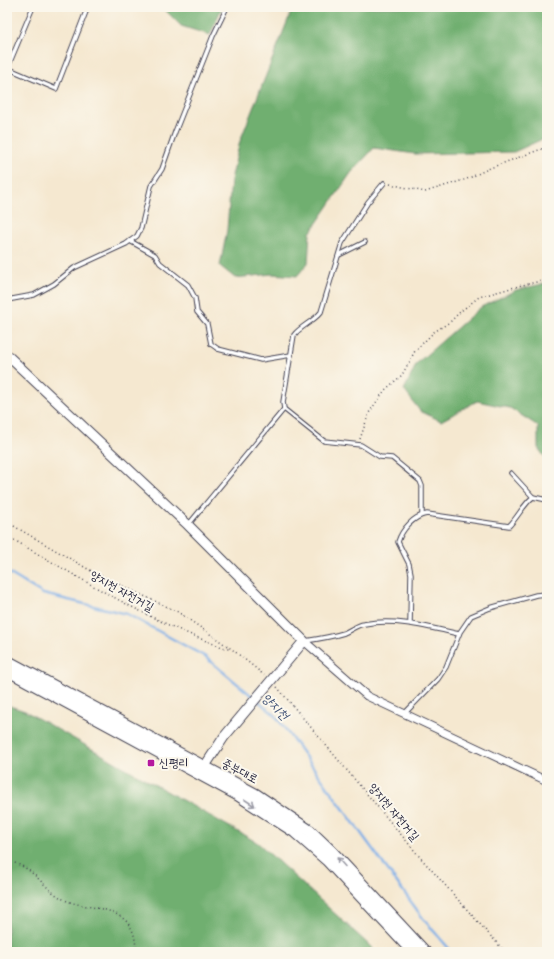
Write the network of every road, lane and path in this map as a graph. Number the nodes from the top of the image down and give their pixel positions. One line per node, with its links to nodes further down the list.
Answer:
1 (33, 7): 4 (lane)
2 (83, 7): 4 (lane)
3 (227, 7): 7 (lane)
4 (7, 69)
5 (547, 148): 6 (path)
6 (384, 183): 9 (lane)
7 (130, 241): 11 (lane); 13 (lane)
8 (365, 242): 9 (lane)
9 (339, 255): 13 (lane)
10 (547, 280): 15 (path)
11 (7, 300)
12 (7, 355): 21 (street)
13 (291, 355): 14 (lane)
14 (284, 409): 15 (lane); 21 (lane)
15 (358, 444): 19 (lane)
16 (511, 473): 17 (lane)
17 (532, 497): 18 (lane); 19 (lane)
18 (547, 500)
19 (422, 515): 24 (lane)
20 (7, 522): 27 (path, 양지천 자전거길)
21 (188, 525): 26 (street)
22 (7, 536): 27 (path, 양지천 자전거길)
23 (547, 594): 25 (lane)
24 (410, 623): 25 (lane); 26 (lane)
25 (459, 634): 31 (lane)
26 (304, 641): 30 (street); 31 (street)
27 (233, 650): 30 (path, 양지천 자전거길)
28 (7, 661): 32 (main road, 중부대로)
29 (7, 670): 32 (main road, 중부대로)
30 (270, 683): 32 (street); 38 (path, 양지천 자전거길)
31 (404, 714): 33 (street)
32 (202, 771): 36 (main road, 중부대로, one-way to 36); 37 (main road, 중부대로, one-way to 32)
33 (547, 780)
34 (7, 861): 35 (path)
35 (136, 952)
36 (414, 952)
37 (425, 952)
38 (505, 952)

